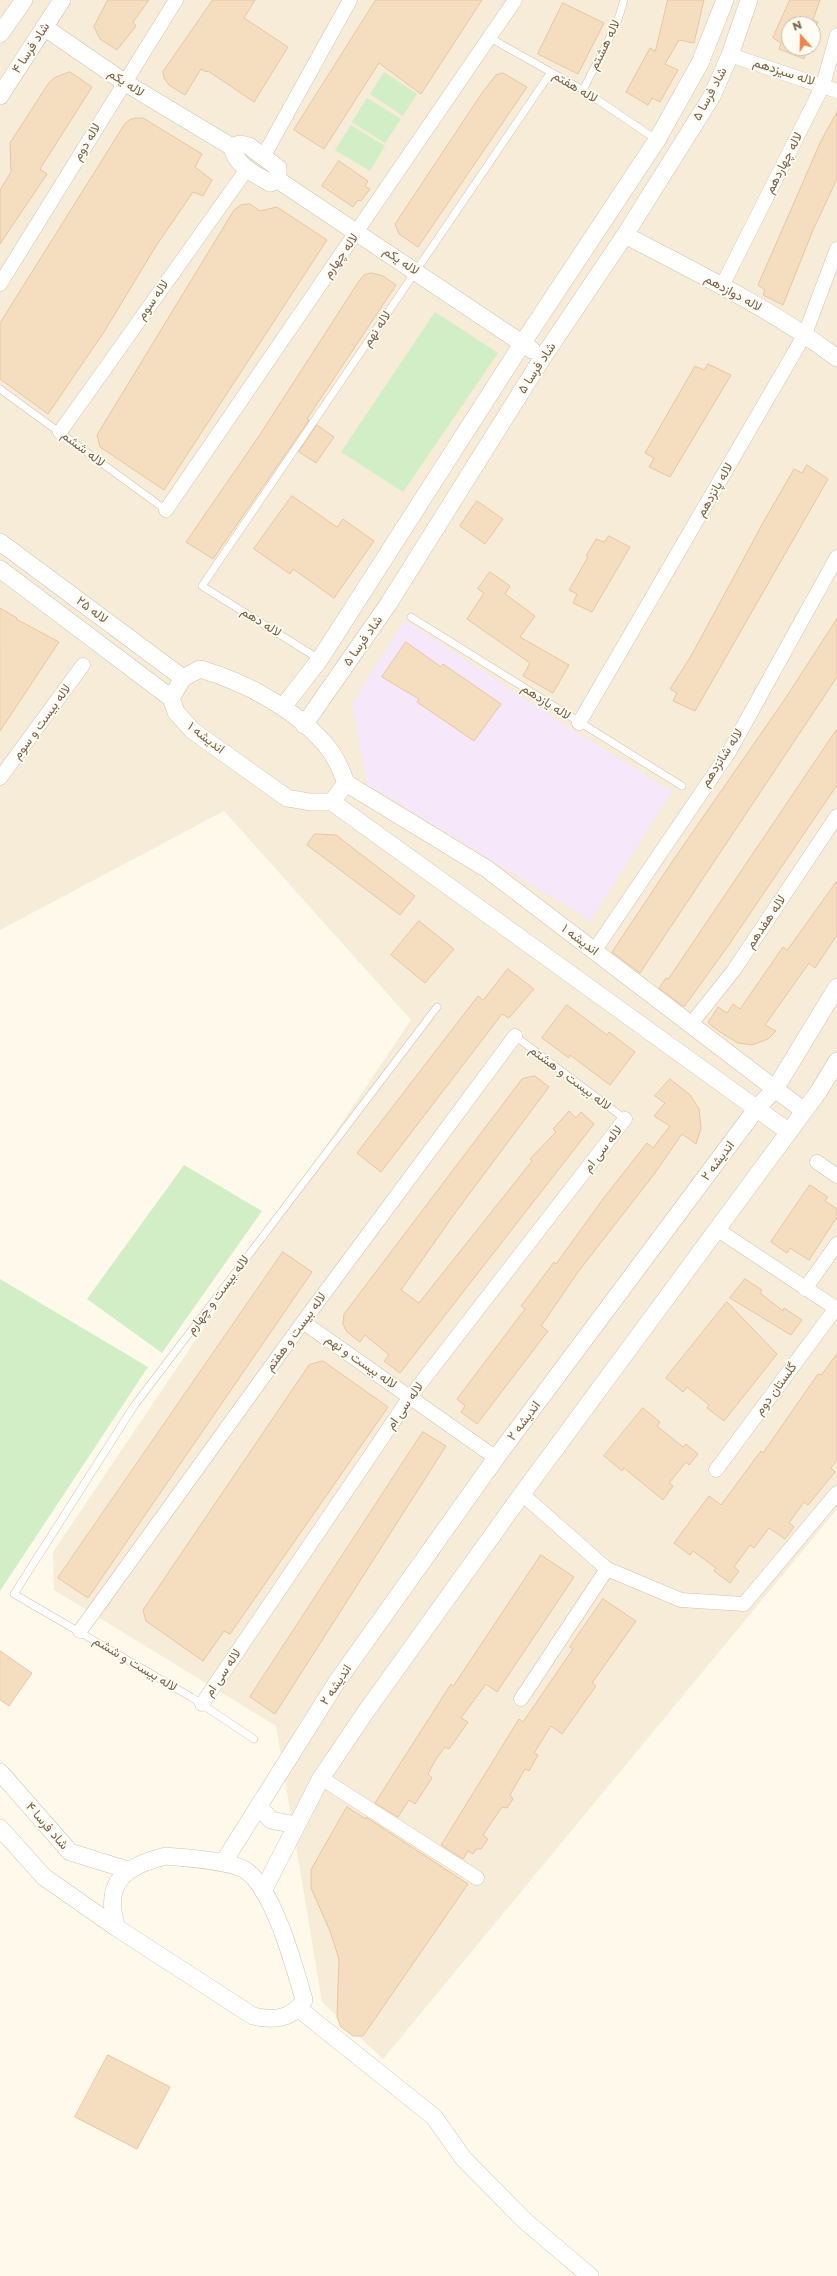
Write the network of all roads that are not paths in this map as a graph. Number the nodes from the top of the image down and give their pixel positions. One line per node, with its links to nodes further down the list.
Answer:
1 (24, 0): 10 (street)
2 (62, 0): 9 (street, شاد فرسا ۴)
3 (176, 0): 15 (street, لاله دوم)
4 (350, 0): 22 (street)
5 (515, 0): 12 (street, لاله چهارم)
6 (624, 0): 17 (lane, لاله هشتم)
7 (725, 0): 20 (street, شاد فرسا ۵)
8 (749, 0): 13 (street, شاد فرسا ۵)
9 (44, 27): 15 (street, لاله یکم); 19 (street, شاد فرسا ۴)
10 (0, 34)
11 (837, 36): 16 (street, لاله چهاردهم)
12 (490, 38): 14 (lane, لاله هفتم); 25 (street, لاله چهارم)
13 (730, 54): 16 (street, لاله سیزدهم); 26 (street, شاد فرسا ۵)
14 (552, 72): 17 (lane, لاله هفتم); 28 (lane, لاله نهم)
15 (124, 82): 21 (street, لاله یکم); 29 (street, لاله دوم)
16 (823, 85): 18 (street, لاله سیزدهم); 30 (street, لاله چهاردهم)
17 (582, 90): 20 (lane, لاله هفتم)
18 (837, 91)
19 (0, 96)
20 (657, 140): 32 (street, شاد فرسا ۵)
21 (232, 147): 22 (street); 23 (street)
22 (263, 157): 24 (street)
23 (247, 169): 24 (street); 36 (street, لاله سوم)
24 (278, 180): 25 (street, لاله یکم)
25 (357, 232): 28 (street, لاله یکم); 37 (street, لاله چهارم)
26 (625, 234): 30 (street, لاله دوازدهم); 33 (street, شاد فرسا ۵)
27 (837, 250): 31 (street, لاله پانزدهم)
28 (416, 271): 32 (street, لاله یکم); 41 (lane, لاله نهم)
29 (0, 284)
30 (722, 286): 31 (street, لاله دوازدهم)
31 (805, 334): 34 (street, لاله دوازدهم); 50 (street, لاله پانزدهم)
32 (522, 344): 33 (street, لاله یکم); 45 (street, شاد فرسا ۵)
33 (543, 357): 51 (street, شاد فرسا ۵)
34 (837, 358)
35 (0, 389): 36 (lane, لاله ششم)
36 (60, 432): 37 (lane, لاله ششم)
37 (166, 510)
38 (0, 542): 43 (street, لاله ۲۵)
39 (837, 557): 57 (street, لاله شانزدهم)
40 (0, 569): 44 (street, لاله ۲۵)
41 (202, 586): 45 (lane, لاله دهم)
42 (410, 618): 50 (lane, لاله یازدهم)
43 (128, 637): 44 (street); 47 (street, لاله ۲۵)
44 (114, 656): 48 (street, لاله ۲۵)
45 (320, 659): 49 (street, شاد فرسا ۵)
46 (83, 665): 52 (street, لاله بیست و سوم)
47 (183, 678): 48 (street); 49 (street)
48 (171, 698): 55 (street, اندیشه ۱)
49 (283, 707): 51 (street)
50 (579, 723): 54 (lane, لاله یازدهم)
51 (304, 725): 53 (street)
52 (0, 778)
53 (346, 783): 55 (street); 57 (street, اندیشه ۱)
54 (682, 786)
55 (332, 802): 64 (street)
56 (837, 816): 60 (street, لاله هفدهم)
57 (594, 950): 60 (street, اندیشه ۱)
58 (837, 987): 63 (street, اندیشه ۲)
59 (437, 1006): 81 (lane, لاله بیست و چهارم)
60 (691, 1024): 63 (street, اندیشه ۱)
61 (515, 1036): 66 (lane, لاله بیست و هشتم); 74 (street, لاله بیست و هفتم)
62 (837, 1061): 65 (street)
63 (775, 1089): 64 (street, اندیشه ۲); 65 (street, اندیشه ۱)
64 (757, 1108): 67 (street); 76 (street, اندیشه ۲)
65 (804, 1111): 67 (street)
66 (625, 1119): 75 (street, لاله سی ام)
67 (789, 1132): 70 (street)
68 (818, 1162): 69 (street)
69 (837, 1176)
70 (718, 1230): 72 (street); 79 (street)
71 (837, 1244): 72 (street)
72 (805, 1289): 73 (street)
73 (837, 1309): 77 (street, گلستان دوم)
74 (304, 1322): 75 (street, لاله بیست و نهم); 82 (street, لاله بیست و هفتم)
75 (410, 1397): 76 (street, لاله بیست و نهم); 84 (street, لاله سی ام)
76 (496, 1458): 88 (street, اندیشه ۲)
77 (716, 1470)
78 (837, 1493): 80 (street)
79 (522, 1494): 80 (street); 87 (street)
80 (607, 1569): 83 (street)
81 (14, 1594): 82 (lane, لاله بیست و ششم)
82 (80, 1631): 84 (lane, لاله بیست و ششم)
83 (521, 1699)
84 (202, 1704): 85 (lane, لاله بیست و ششم)
85 (254, 1739)
86 (0, 1772): 92 (street, شاد فرسا ۴)
87 (321, 1778): 89 (street); 93 (street)
88 (259, 1807): 89 (street); 91 (street, اندیشه ۲)
89 (296, 1825): 94 (street)
90 (0, 1828): 95 (street)
91 (223, 1864): 92 (street); 94 (street)
92 (128, 1870): 95 (street)
93 (477, 1878)
94 (262, 1891): 96 (street)
95 (117, 1928): 96 (street)
96 (299, 2009): 97 (street)
97 (590, 2276)

